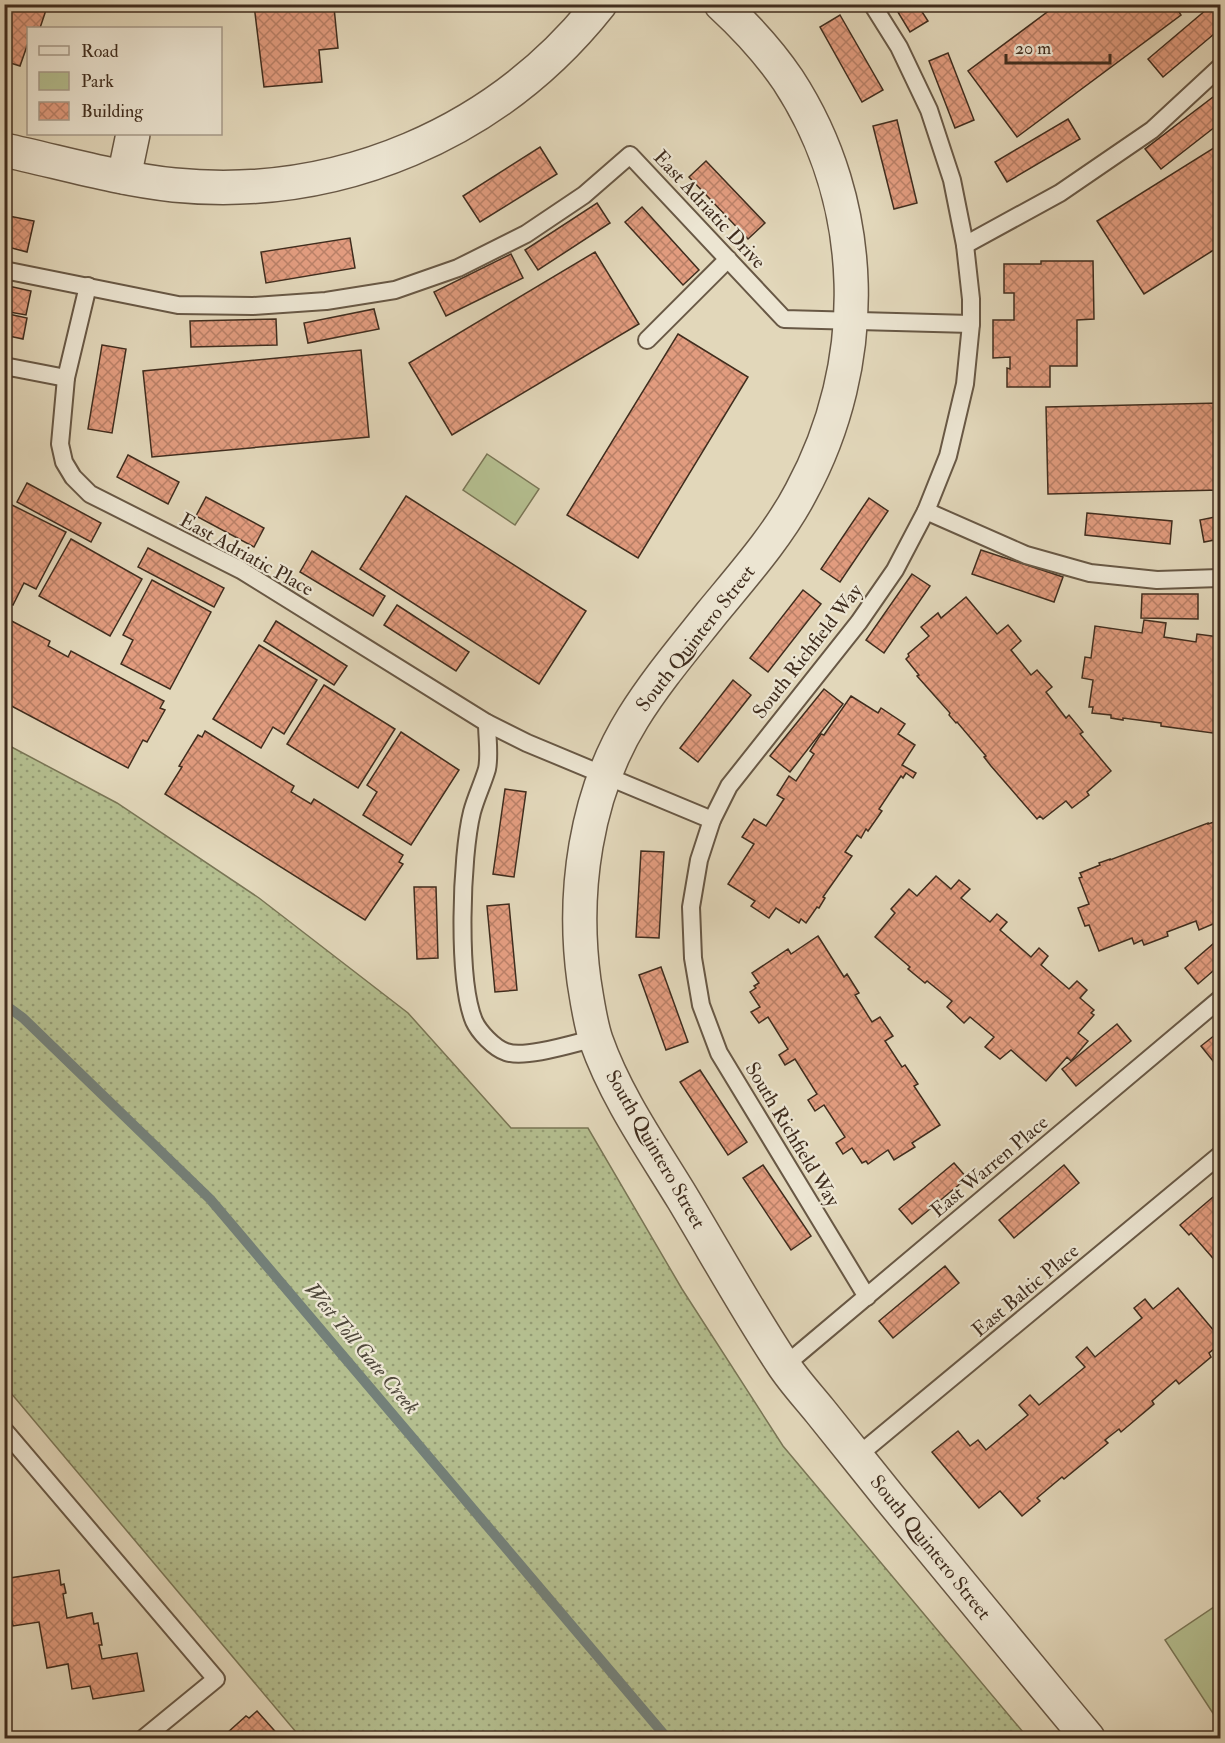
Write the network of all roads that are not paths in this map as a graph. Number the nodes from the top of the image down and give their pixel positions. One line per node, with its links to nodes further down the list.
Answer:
1 (600, 4): 7 (street)
2 (721, 4): 12 (street, South Quintero Street)
3 (872, 4): 8 (lane, South Richfield Way)
4 (1221, 67): 8 (lane)
5 (133, 135): 7 (street)
6 (4, 150): 7 (street)
7 (124, 177)
8 (965, 245): 13 (lane, South Richfield Way)
9 (728, 259): 11 (lane, East Adriatic Drive); 12 (lane, East Adriatic Drive); 14 (lane)
10 (4, 270): 11 (lane, East Adriatic Drive)
11 (88, 286): 16 (lane)
12 (852, 321): 13 (lane, East Adriatic Drive); 20 (street, South Quintero Street)
13 (971, 324): 17 (lane, South Richfield Way)
14 (647, 340)
15 (4, 366): 16 (lane)
16 (66, 378): 19 (lane, East Adriatic Place)
17 (926, 511): 18 (lane); 21 (lane, South Richfield Way)
18 (1221, 579)
19 (487, 723): 20 (lane, East Adriatic Place); 23 (lane)
20 (606, 776): 21 (lane, East Adriatic Place); 23 (street, South Quintero Street)
21 (712, 820): 25 (lane, South Richfield Way)
22 (1221, 999): 25 (lane, East Warren Place)
23 (596, 1038): 26 (street, South Quintero Street)
24 (1221, 1155): 28 (lane, East Baltic Place)
25 (867, 1297): 26 (lane, East Warren Place)
26 (784, 1366): 28 (street, South Quintero Street)
27 (4, 1430): 29 (lane)
28 (856, 1457): 30 (street, South Quintero Street)
29 (144, 1738)
30 (1088, 1738)

